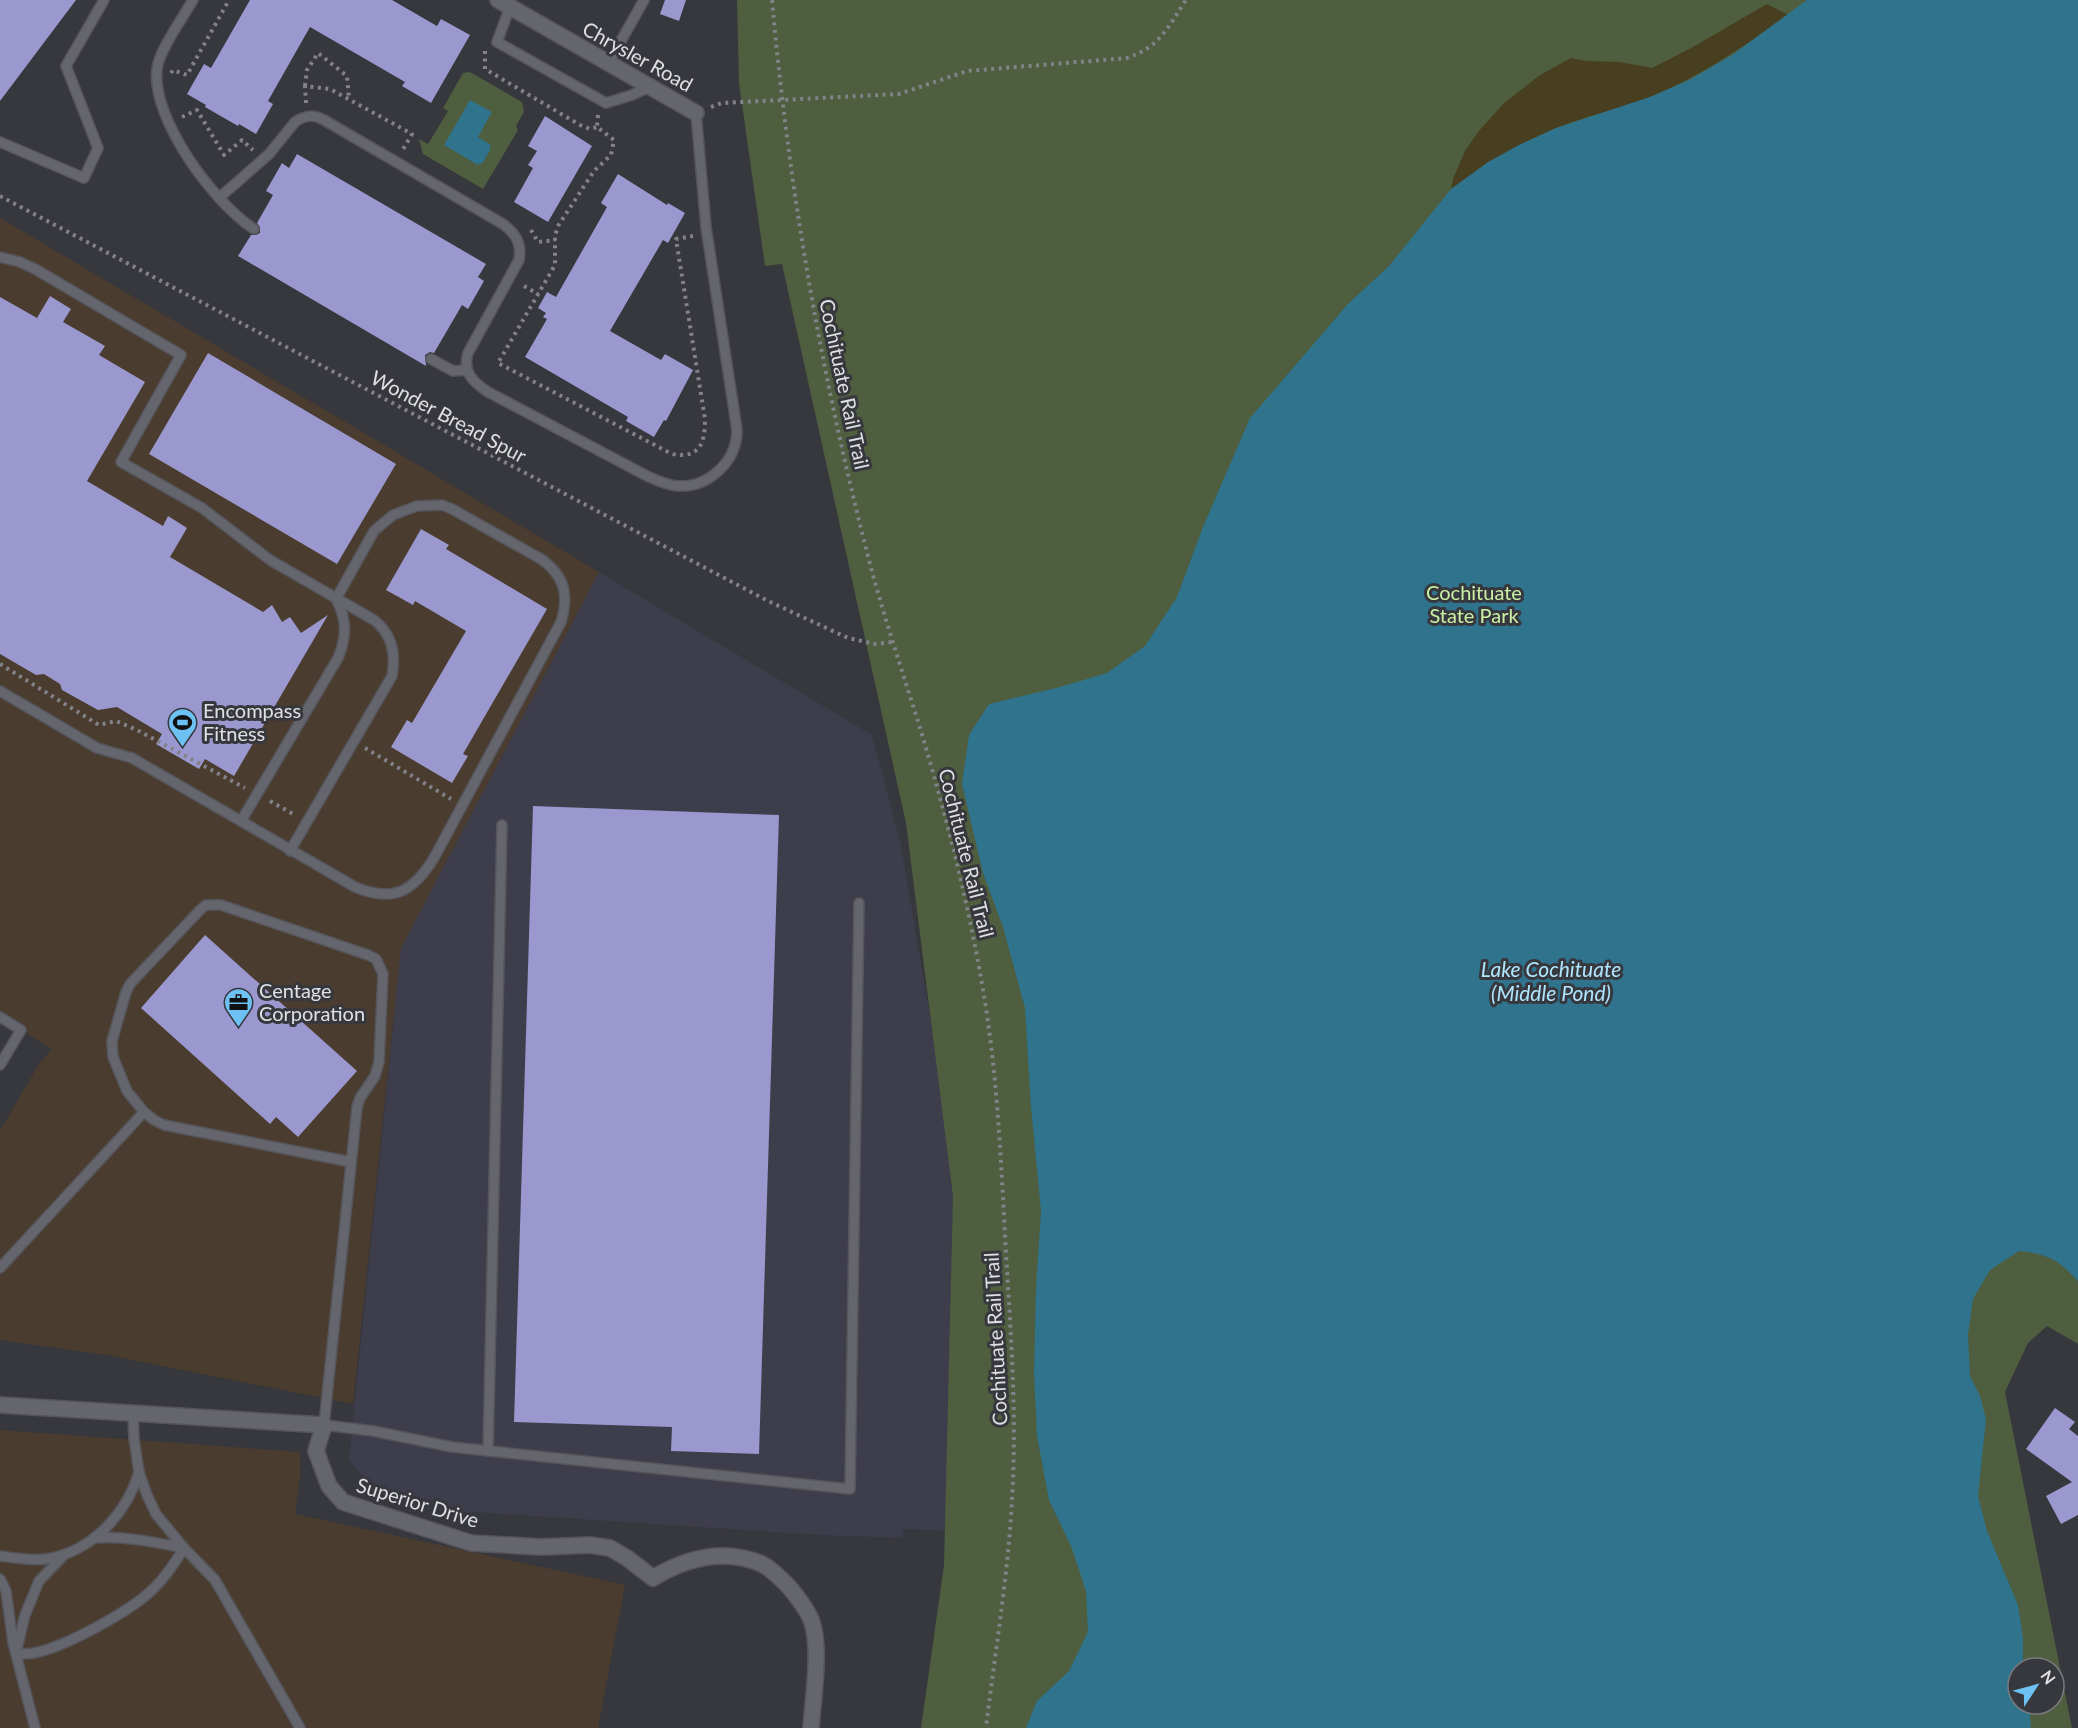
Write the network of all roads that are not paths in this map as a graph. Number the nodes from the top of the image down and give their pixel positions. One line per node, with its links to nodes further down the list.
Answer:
1 (104, 0): 8 (lane)
2 (193, 0): 9 (lane)
3 (644, 0): 5 (lane)
4 (504, 4): 5 (street, Chrysler Road); 6 (lane)
5 (608, 64): 6 (street, Chrysler Road)
6 (649, 87): 7 (street, Chrysler Road)
7 (696, 113): 13 (lane)
8 (0, 142)
9 (219, 198): 10 (lane); 13 (lane)
10 (254, 229)
11 (0, 257): 14 (lane)
12 (431, 358): 13 (lane)
13 (466, 370)
14 (336, 599): 16 (lane); 18 (lane); 18 (lane)
15 (0, 691): 16 (lane)
16 (241, 821): 18 (lane)
17 (501, 825): 28 (lane)
18 (290, 850)
19 (859, 903): 28 (lane)
20 (0, 1017): 21 (lane)
21 (0, 1065)
22 (144, 1112): 23 (lane); 23 (lane); 24 (lane)
23 (351, 1162): 27 (lane)
24 (0, 1268)
25 (0, 1405): 26 (street)
26 (133, 1412): 27 (street); 29 (lane)
27 (324, 1425): 28 (lane); 38 (street, Superior Drive)
28 (488, 1451)
29 (139, 1473): 30 (lane); 31 (lane)
30 (95, 1538): 31 (lane); 32 (lane)
31 (184, 1548): 35 (lane); 37 (lane)
32 (63, 1555): 33 (lane); 35 (lane)
33 (0, 1556)
34 (0, 1579): 35 (lane)
35 (16, 1654): 36 (lane)
36 (35, 1728)
37 (300, 1728)
38 (811, 1728)

